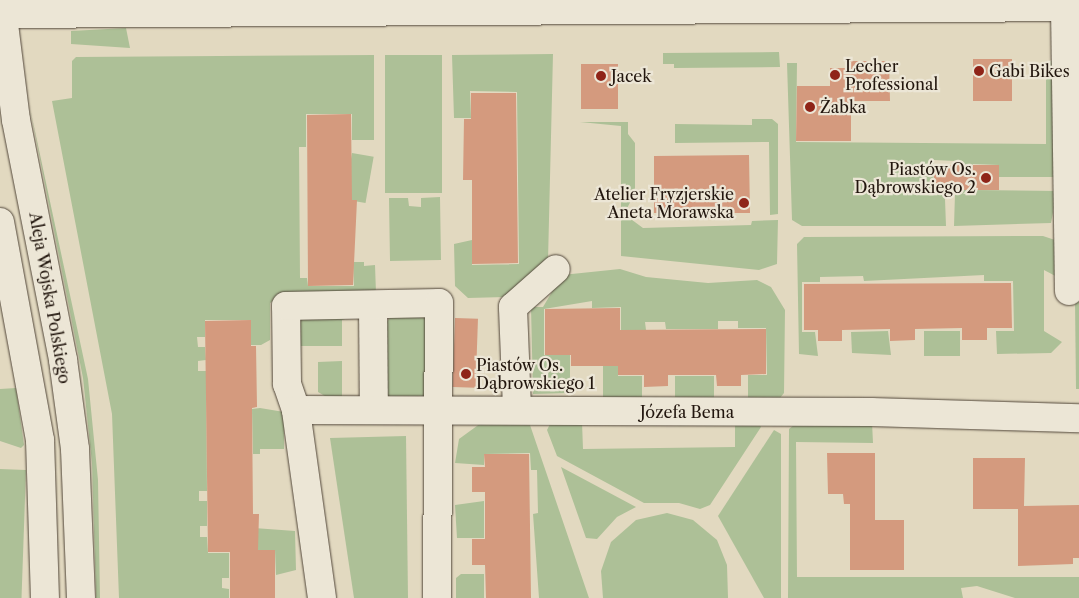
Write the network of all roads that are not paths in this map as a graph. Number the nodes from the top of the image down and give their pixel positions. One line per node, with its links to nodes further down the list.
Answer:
1 (1072, 7): 2 (street); 5 (street)
2 (1, 9): 13 (street, Aleja Wojska Polskiego)
3 (0, 222): 12 (street, Aleja Wojska Polskiego)
4 (556, 269): 7 (street)
5 (1069, 291)
6 (373, 305): 8 (street); 9 (street); 10 (street)
7 (517, 408): 10 (street, Józefa Bema); 11 (street, Józefa Bema)
8 (296, 410): 9 (street, Józefa Bema); 14 (street)
9 (374, 410): 10 (street, Józefa Bema)
10 (442, 410): 15 (street)
11 (1079, 418)
12 (45, 598)
13 (81, 598)
14 (322, 598)
15 (437, 598)

